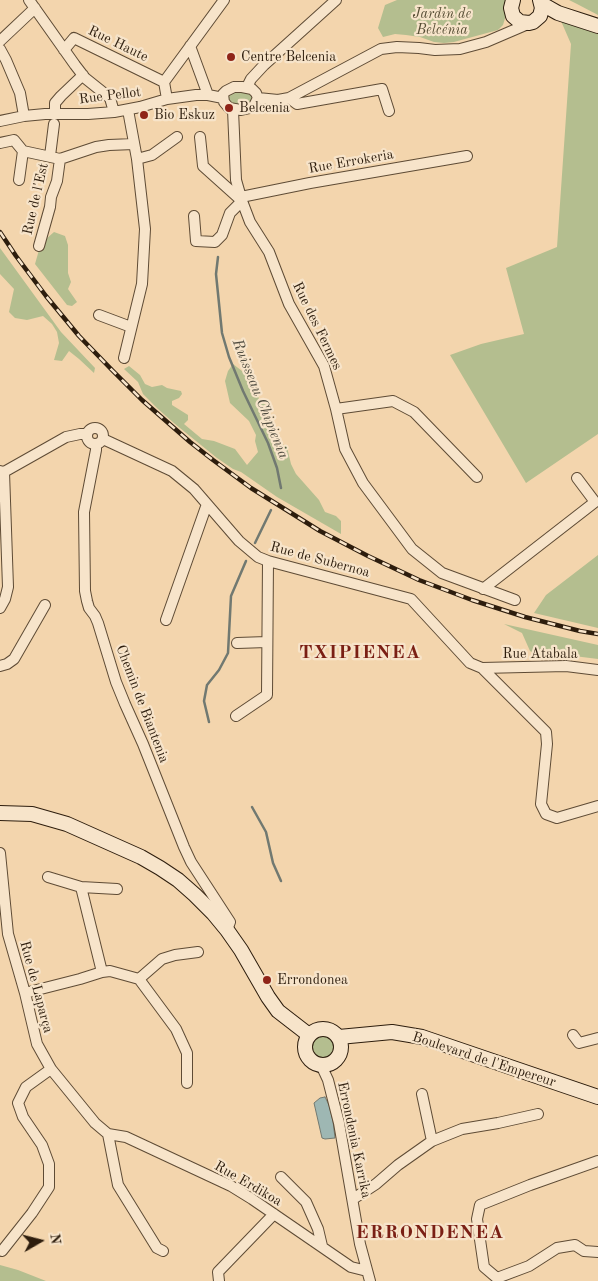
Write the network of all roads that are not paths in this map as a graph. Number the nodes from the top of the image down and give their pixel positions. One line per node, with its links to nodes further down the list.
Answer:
1 (224, 0): 9 (street)
2 (336, 0): 14 (street)
3 (32, 4): 8 (street); 11 (street)
4 (512, 6): 5 (main road); 7 (street)
5 (538, 11): 6 (main road); 7 (street)
6 (598, 26)
7 (499, 36): 18 (street)
8 (0, 41)
9 (190, 46): 13 (street); 15 (street)
10 (0, 49): 24 (street)
11 (64, 50): 12 (street); 13 (street, Rue Haute)
12 (83, 75): 23 (street); 25 (street, Rue de l'Est)
13 (164, 82): 19 (street)
14 (247, 87): 16 (street); 17 (street)
15 (208, 95): 16 (street, Rue Pellot); 19 (street, Rue Pellot)
16 (223, 98): 21 (street)
17 (258, 98): 18 (street); 21 (street)
18 (289, 98): 22 (street)
19 (167, 99): 20 (street, Rue Pellot)
20 (128, 110): 23 (street, Rue Pellot); 30 (street)
21 (233, 110): 36 (street, Rue des Fermes)
22 (389, 111)
23 (114, 112): 25 (street, Rue Pellot)
24 (24, 116): 25 (street, Rue Pellot); 26 (street, Rue Pellot)
25 (55, 119): 33 (street, Rue de l'Est)
26 (0, 121)
27 (200, 137): 36 (street)
28 (177, 138): 34 (street)
29 (0, 143): 31 (street)
30 (134, 144): 33 (street); 34 (street)
31 (24, 151): 33 (street); 35 (street)
32 (467, 156): 36 (street, Rue Errokeria)
33 (55, 158): 38 (street, Rue de l'Est)
34 (137, 159): 40 (street)
35 (19, 180)
36 (242, 199): 37 (street); 42 (street, Rue des Fermes)
37 (194, 216)
38 (39, 246)
39 (99, 315): 40 (street)
40 (132, 327): 41 (street)
41 (124, 358)
42 (336, 409): 46 (street); 50 (street, Rue des Fermes)
43 (87, 434): 44 (street); 44 (street); 45 (street)
44 (100, 442): 48 (street, Rue de Subernoa); 67 (street, Chemin de Biantenia)
45 (2, 471): 52 (street)
46 (477, 477)
47 (577, 478): 50 (street)
48 (207, 504): 49 (street, Rue de Subernoa); 54 (street)
49 (268, 561): 55 (street); 58 (street, Rue de Subernoa)
50 (484, 589): 51 (street, Rue des Fermes)
51 (515, 600)
52 (2, 602)
53 (45, 605): 57 (street)
54 (166, 620)
55 (267, 642): 56 (street); 60 (street)
56 (237, 643)
57 (0, 666)
58 (482, 668): 59 (street, Rue Atabala); 61 (street, Rue de Subernoa)
59 (598, 670)
60 (236, 716)
61 (598, 806)
62 (0, 813): 67 (main road)
63 (0, 853): 71 (street, Rue de Laparça)
64 (48, 877): 65 (street)
65 (81, 887): 66 (street); 69 (street)
66 (117, 889)
67 (227, 930): 72 (main road)
68 (198, 952): 70 (street)
69 (102, 972): 70 (street); 71 (street)
70 (139, 979): 78 (street)
71 (25, 993): 77 (street, Rue de Laparça)
72 (309, 1035): 74 (main road, Boulevard de l'Empereur); 76 (main road)
73 (574, 1035): 75 (street)
74 (339, 1037): 76 (main road); 80 (main road, Boulevard de l'Empereur)
75 (598, 1038)
76 (321, 1065): 86 (street, Errondenia Karrika)
77 (51, 1069): 82 (street, Rue de Laparça); 89 (street)
78 (187, 1082)
79 (422, 1094): 83 (street)
80 (598, 1097)
81 (538, 1114): 83 (street)
82 (108, 1134): 87 (street, Rue Erdikoa); 90 (street)
83 (432, 1141): 86 (street)
84 (598, 1160): 93 (street)
85 (281, 1177): 88 (street)
86 (353, 1200): 92 (street, Errondenia Karrika)
87 (274, 1214): 88 (street, Rue Erdikoa); 94 (street)
88 (322, 1246): 92 (street, Rue Erdikoa)
89 (2, 1250)
90 (163, 1251)
91 (598, 1252): 93 (street)
92 (368, 1276)
93 (497, 1279)
94 (219, 1281)

